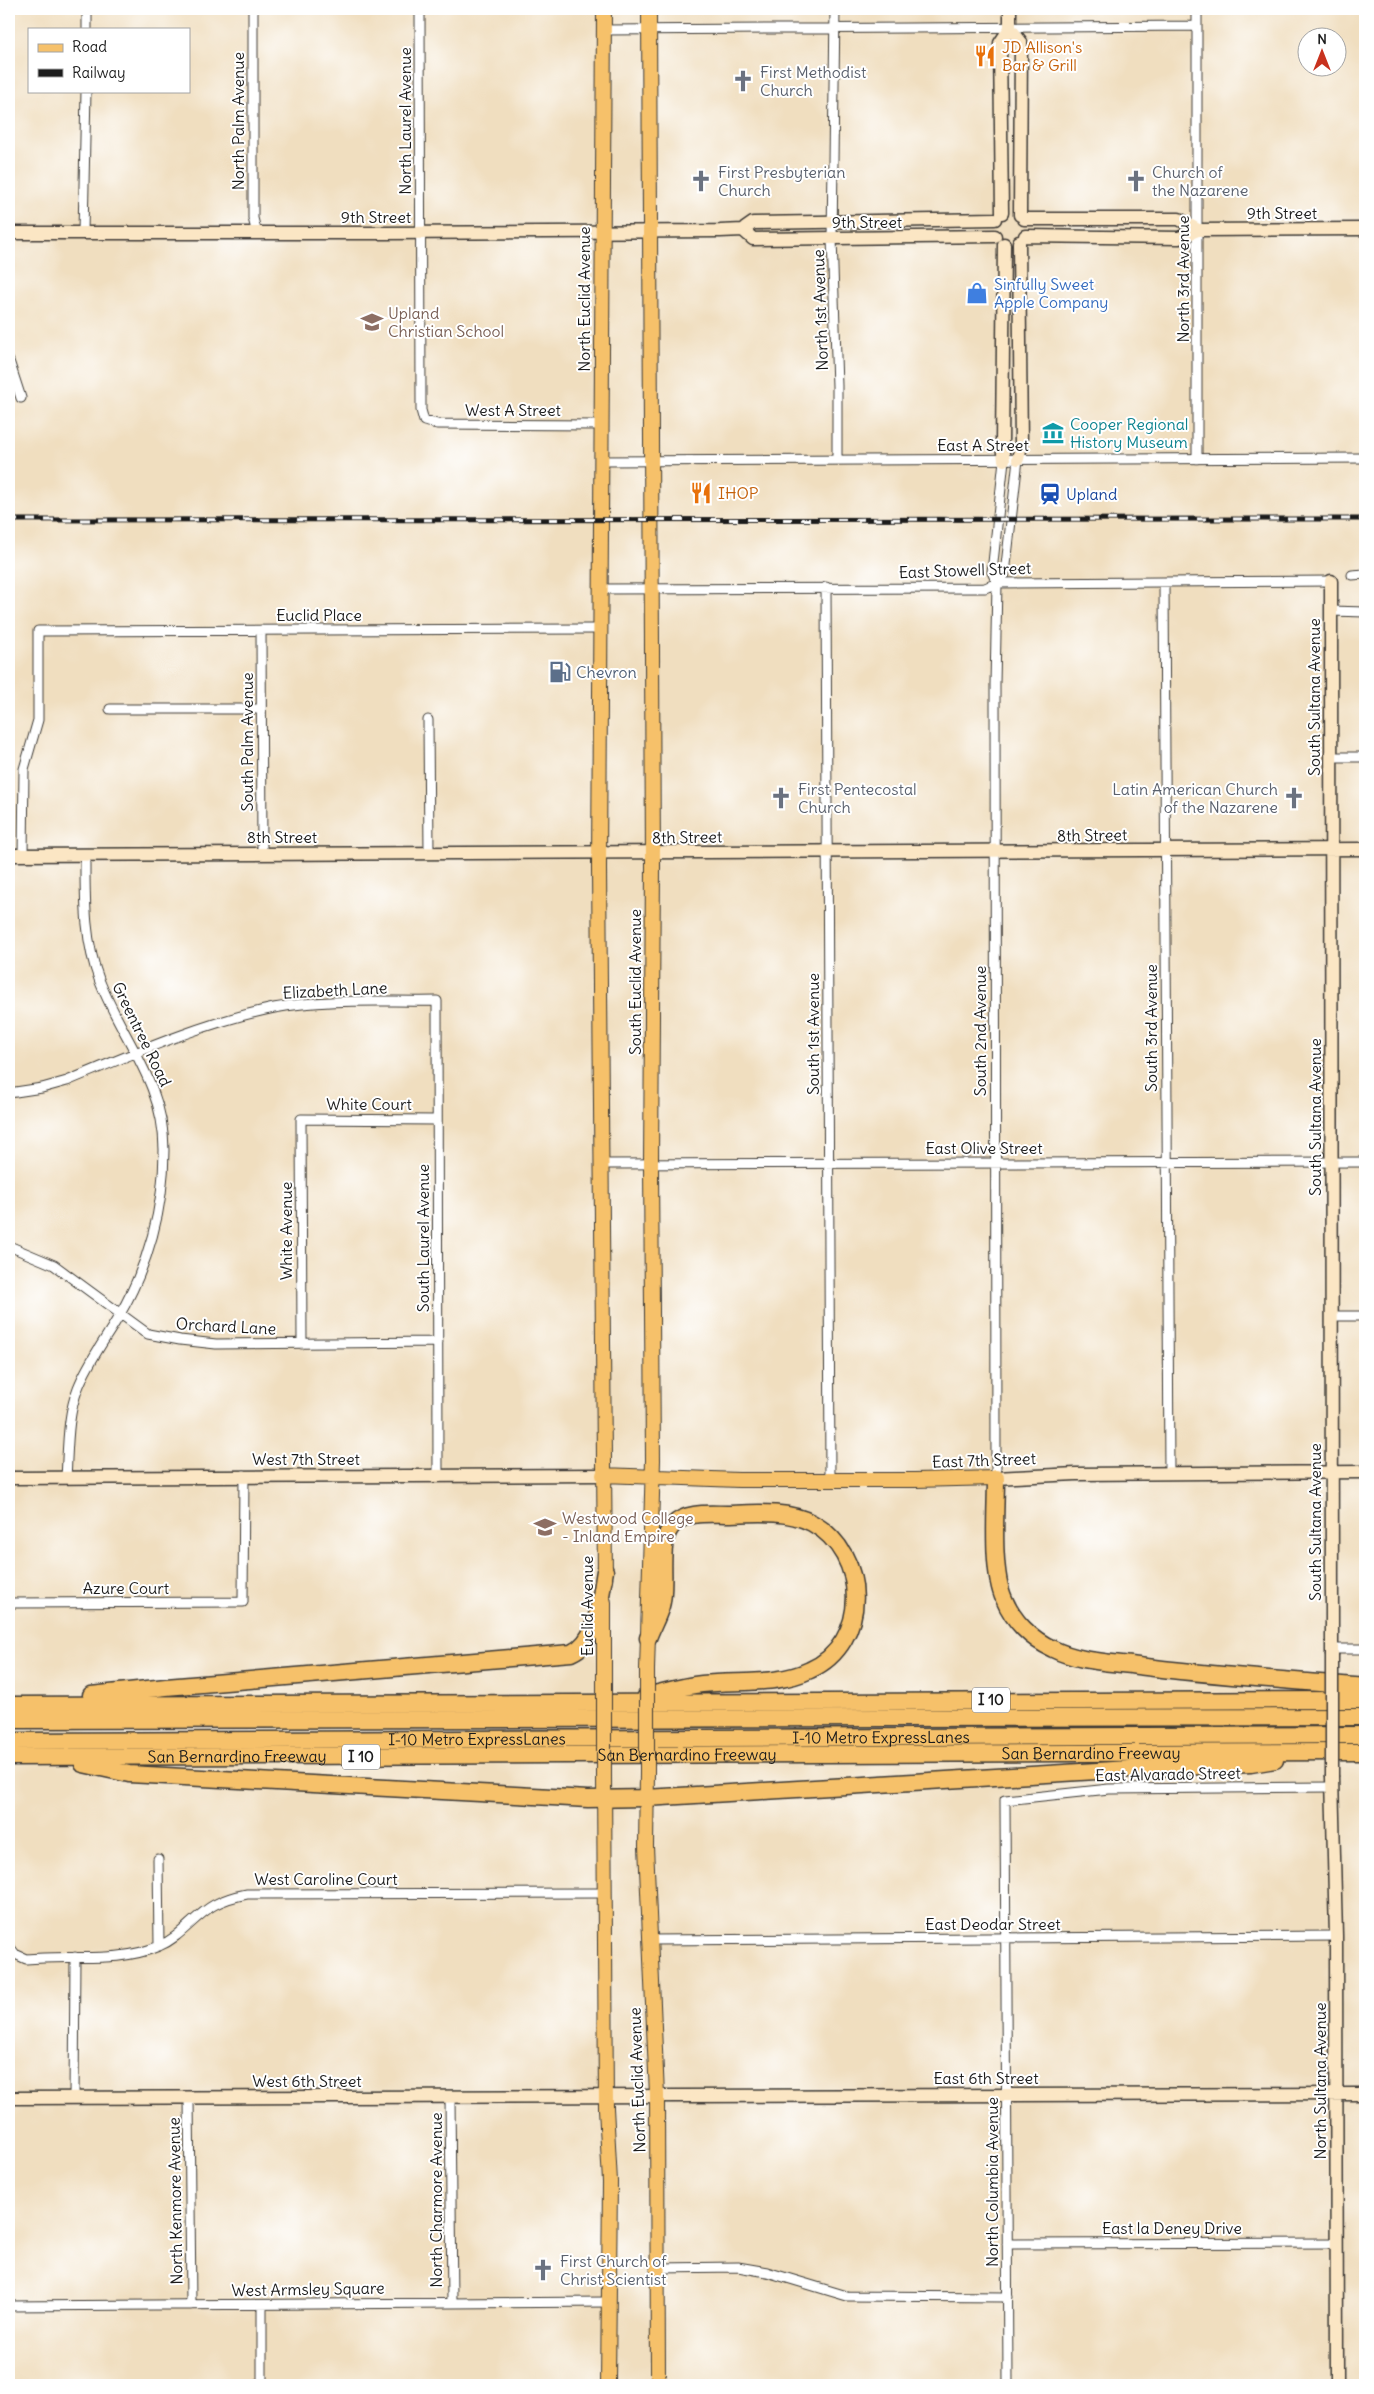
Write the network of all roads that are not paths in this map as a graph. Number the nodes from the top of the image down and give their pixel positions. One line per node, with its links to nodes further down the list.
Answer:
1 (87, 9): 10 (street)
2 (253, 9): 27 (street, North Palm Avenue)
3 (420, 9): 26 (street, North Laurel Avenue)
4 (604, 9): 12 (main road, North Euclid Avenue)
5 (649, 9): 13 (main road)
6 (835, 9): 14 (street, North 1st Avenue)
7 (1010, 9): 11 (street)
8 (1197, 9): 9 (street, North 3rd Avenue)
9 (1197, 26): 11 (street); 21 (street, North 3rd Avenue)
10 (87, 28)
11 (1010, 28): 14 (street); 16 (street); 17 (street)
12 (604, 30): 13 (street); 23 (main road, North Euclid Avenue)
13 (649, 30): 14 (street); 24 (main road)
14 (835, 30): 18 (street, North 1st Avenue)
15 (86, 92): 22 (street)
16 (998, 216): 17 (street); 18 (street, 9th Street); 30 (street)
17 (1022, 217): 21 (street, 9th Street); 29 (street)
18 (832, 221): 20 (street, 9th Street); 28 (street, North 1st Avenue)
19 (1365, 229): 21 (street, 9th Street)
20 (743, 230): 24 (street, 9th Street); 28 (street, 9th Street)
21 (1198, 230): 29 (street, 9th Street); 36 (street, North 3rd Avenue)
22 (83, 232): 25 (street, 9th Street); 27 (street, 9th Street)
23 (602, 232): 24 (street, 9th Street); 26 (street, 9th Street); 34 (main road, North Euclid Avenue)
24 (650, 232): 41 (main road)
25 (9, 233)
26 (420, 233): 27 (street, 9th Street); 33 (street, North Laurel Avenue)
27 (257, 234)
28 (832, 238): 30 (street, 9th Street); 37 (street, North 1st Avenue)
29 (1022, 239): 30 (street); 39 (street)
30 (999, 240): 38 (street)
31 (9, 361): 32 (street)
32 (21, 398)
33 (424, 421): 34 (street, West A Street)
34 (601, 425): 40 (main road, North Euclid Avenue)
35 (1365, 458): 36 (street, East A Street)
36 (1197, 459): 39 (street, East A Street)
37 (837, 460): 38 (street, East A Street); 41 (street, East A Street)
38 (1004, 460): 39 (street, East A Street); 46 (street, South 2nd Avenue)
39 (1018, 460): 46 (street, South 2nd Avenue)
40 (601, 461): 41 (street, East A Street); 49 (main road, North Euclid Avenue)
41 (652, 461): 48 (main road)
42 (1352, 574): 43 (street)
43 (1365, 574)
44 (1330, 581): 45 (street, East Stowell Street); 50 (street, South Sultana Avenue)
45 (1164, 582): 46 (street, East Stowell Street); 61 (street, South 3rd Avenue)
46 (997, 583): 47 (street, East Stowell Street); 63 (street, South 2nd Avenue)
47 (826, 587): 48 (street, East Stowell Street); 62 (street, South 1st Avenue)
48 (652, 588): 49 (street, East Stowell Street); 67 (main road, South Euclid Avenue)
49 (600, 589): 52 (main road, South Euclid Avenue)
50 (1330, 611): 51 (street); 57 (street, South Sultana Avenue)
51 (1365, 612)
52 (600, 629): 53 (street, Euclid Place); 66 (main road, South Euclid Avenue)
53 (261, 630): 55 (street, South Palm Avenue); 69 (street, Euclid Place)
54 (110, 709): 55 (street)
55 (261, 709): 64 (street, South Palm Avenue)
56 (428, 720): 65 (street)
57 (1331, 757): 58 (street); 59 (street, South Sultana Avenue)
58 (1365, 757)
59 (1331, 849): 60 (street, 8th Street); 61 (street, 8th Street); 77 (street, South Sultana Avenue)
60 (1365, 849)
61 (1165, 850): 63 (street, 8th Street); 76 (street, South 3rd Avenue)
62 (827, 852): 63 (street, 8th Street); 67 (street, 8th Street); 82 (street, South 1st Avenue)
63 (994, 852): 79 (street, South 2nd Avenue)
64 (262, 853): 65 (street, 8th Street); 70 (street, 8th Street)
65 (429, 853): 66 (street, 8th Street)
66 (600, 853): 67 (street, 8th Street); 80 (main road, South Euclid Avenue)
67 (653, 853): 81 (main road, South Euclid Avenue)
68 (9, 855): 69 (street, 8th Street)
69 (23, 855): 70 (street, 8th Street)
70 (85, 855): 72 (street, Greentree Road)
71 (437, 1001): 72 (street, Elizabeth Lane); 75 (street, South Laurel Avenue)
72 (137, 1052): 73 (street, Elizabeth Lane); 84 (street, Greentree Road)
73 (9, 1092)
74 (301, 1119): 75 (street, White Court); 88 (street, White Avenue)
75 (438, 1120): 87 (street, South Laurel Avenue)
76 (1167, 1162): 77 (street, East Olive Street); 79 (street, East Olive Street); 92 (street, South 3rd Avenue)
77 (1331, 1162): 78 (street, East Olive Street); 85 (street, South Sultana Avenue)
78 (1365, 1162)
79 (996, 1163): 82 (street, East Olive Street); 99 (street, South 2nd Avenue)
80 (603, 1164): 81 (street, East Olive Street); 89 (main road, South Euclid Avenue)
81 (651, 1164): 82 (street, East Olive Street); 98 (main road, South Euclid Avenue)
82 (828, 1164): 100 (street, South 1st Avenue)
83 (9, 1246): 84 (street, Orchard Lane)
84 (119, 1315): 88 (street, Orchard Lane); 97 (street, Greentree Road)
85 (1331, 1316): 86 (street); 90 (street, South Sultana Avenue)
86 (1365, 1316)
87 (438, 1342): 88 (street, Orchard Lane); 94 (street, South Laurel Avenue)
88 (302, 1344)
89 (604, 1376): 95 (main road, Euclid Avenue)
90 (1331, 1472): 91 (street, East 7th Street); 92 (street, East 7th Street); 105 (street, South Sultana Avenue)
91 (1365, 1472)
92 (1168, 1474): 99 (street, East 7th Street)
93 (244, 1475): 94 (street, West 7th Street); 97 (street, West 7th Street); 102 (street, Azure Court)
94 (438, 1475): 95 (street, West 7th Street)
95 (604, 1475): 98 (main road, East 7th Street); 101 (main road, Euclid Avenue)
96 (9, 1478): 97 (street, West 7th Street)
97 (66, 1478)
98 (653, 1478): 100 (main road, East 7th Street); 103 (main road)
99 (996, 1478): 100 (main road, East 7th Street); 106 (highway)
100 (830, 1480)
101 (605, 1571): 109 (highway); 118 (main road, Euclid Avenue, bridge)
102 (9, 1603)
103 (648, 1638): 108 (highway); 120 (main road, North Euclid Avenue, bridge)
104 (1365, 1649): 105 (street)
105 (1332, 1651): 119 (street, South Sultana Avenue, bridge)
106 (1365, 1687)
107 (1365, 1700): 108 (highway, I 10)
108 (617, 1703): 109 (highway, I 10)
109 (9, 1705)
110 (1365, 1717): 111 (highway, I-10 Metro ExpressLanes)
111 (9, 1720)
112 (1365, 1735): 113 (highway, I-10 Metro ExpressLanes)
113 (9, 1741)
114 (1315, 1752): 115 (highway, San Bernardino Freeway / I 10); 117 (highway, San Bernardino Freeway / I 10); 120 (highway)
115 (1365, 1752)
116 (9, 1757): 117 (highway, San Bernardino Freeway / I 10)
117 (52, 1757): 121 (highway)
118 (604, 1776): 121 (main road, North Euclid Avenue)
119 (1332, 1782): 122 (street, East Alvarado Street); 125 (street, North Sultana Avenue)
120 (646, 1798): 121 (highway); 127 (main road, North Euclid Avenue)
121 (604, 1799): 124 (main road, North Euclid Avenue)
122 (1005, 1800): 126 (street, North Columbia Avenue)
123 (158, 1859): 129 (street)
124 (605, 1893): 129 (street, West Caroline Court); 134 (main road, North Euclid Avenue)
125 (1336, 1936): 126 (street, East Deodar Street); 132 (street, North Sultana Avenue)
126 (1006, 1939): 127 (street, East Deodar Street); 131 (street, North Columbia Avenue)
127 (650, 1940): 135 (main road, North Euclid Avenue)
128 (9, 1946): 130 (street, West Caroline Court)
129 (159, 1946): 130 (street, West Caroline Court)
130 (75, 1957): 139 (street)
131 (1008, 2094): 132 (street, East 6th Street); 135 (street, East 6th Street); 141 (street, North Columbia Avenue)
132 (1336, 2094): 133 (street, East 6th Street); 140 (street, North Sultana Avenue)
133 (1365, 2094)
134 (606, 2095): 135 (street, East 6th Street); 136 (street, West 6th Street); 144 (main road, North Euclid Avenue)
135 (657, 2095): 142 (main road, North Euclid Avenue)
136 (450, 2096): 137 (street, West 6th Street); 145 (street, North Charmore Avenue)
137 (189, 2097): 139 (street, West 6th Street); 146 (street, North Kenmore Avenue)
138 (9, 2098): 139 (street, West 6th Street)
139 (74, 2098)
140 (1337, 2243): 141 (street, East la Deney Drive); 153 (street, North Sultana Avenue)
141 (1007, 2244): 143 (street, North Columbia Avenue)
142 (658, 2268): 143 (street); 151 (main road, North Euclid Avenue)
143 (1008, 2296): 152 (street, North Columbia Avenue)
144 (608, 2302): 145 (street, West Armsley Square); 150 (main road, North Euclid Avenue)
145 (452, 2303): 147 (street, West Armsley Square)
146 (192, 2305): 147 (street, West Armsley Square); 148 (street, West Armsley Square)
147 (262, 2305): 149 (street)
148 (9, 2306)
149 (262, 2385)
150 (608, 2385)
151 (658, 2385)
152 (1008, 2385)
153 (1337, 2385)

